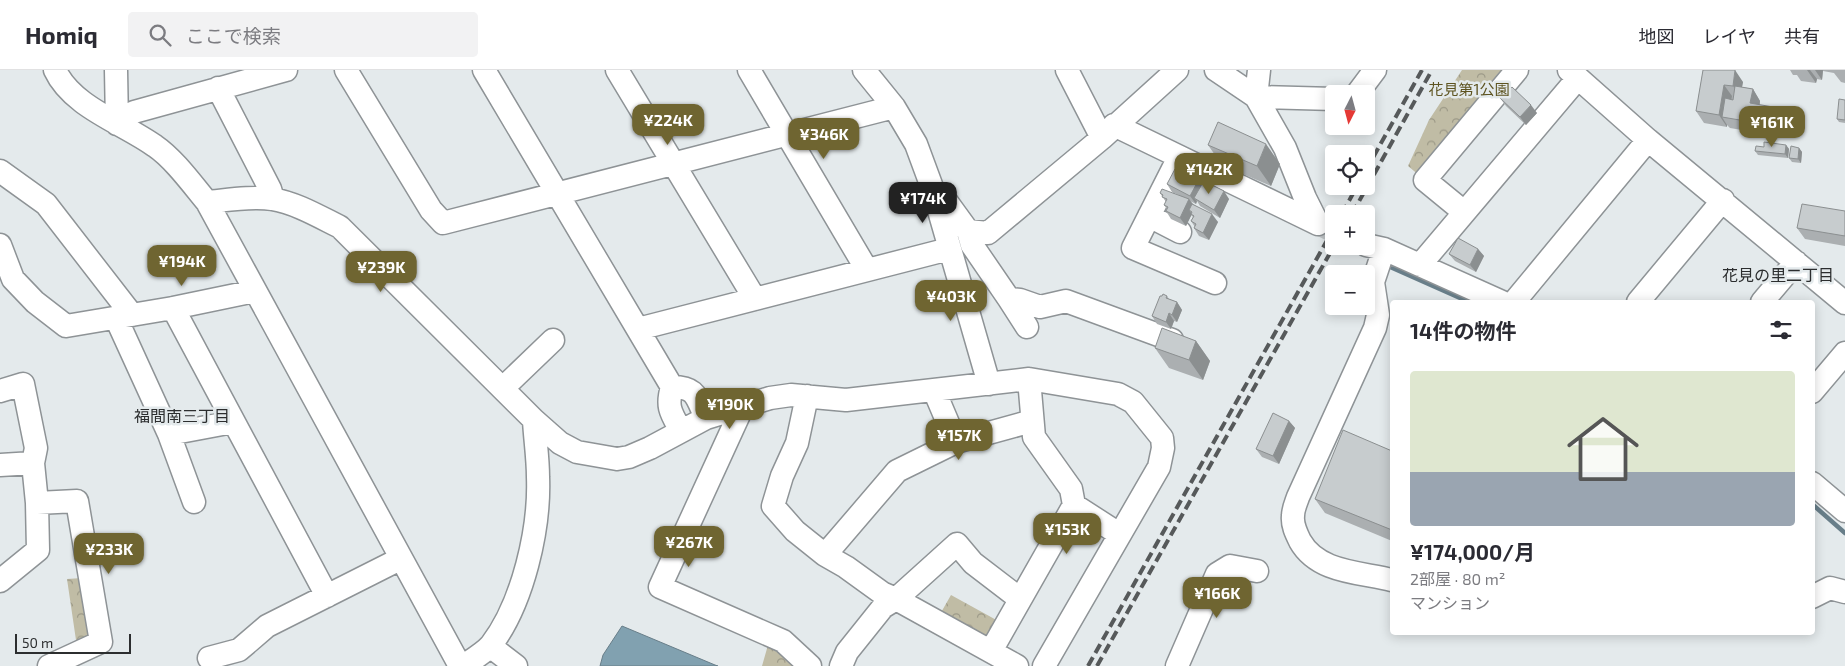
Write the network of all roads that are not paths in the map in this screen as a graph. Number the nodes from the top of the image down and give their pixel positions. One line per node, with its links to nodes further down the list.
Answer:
1 (55, 70): 21 (street)
2 (116, 70): 21 (street)
3 (346, 70): 29 (street)
4 (484, 70): 29 (street)
5 (617, 70): 26 (street)
6 (748, 70): 23 (street)
7 (864, 70): 20 (street)
8 (1067, 70): 22 (street)
9 (1177, 70): 22 (street)
10 (1216, 70): 18 (street)
11 (1259, 70): 18 (street)
12 (1375, 70): 16 (street)
13 (1517, 70): 33 (street)
14 (279, 71): 17 (street)
15 (1573, 74): 24 (street); 33 (street)
16 (1364, 85)
17 (218, 88): 21 (street); 30 (street)
18 (1256, 97): 19 (street); 25 (street)
19 (1325, 99)
20 (894, 107): 23 (street); 28 (street)
21 (118, 124): 32 (street)
22 (1108, 132): 25 (street); 35 (street)
23 (787, 134): 26 (street); 43 (street)
24 (1648, 140): 31 (street); 49 (street)
25 (1179, 157): 34 (street)
26 (674, 164): 29 (street); 46 (street)
27 (0, 171): 54 (street)
28 (933, 190): 35 (street); 39 (street)
29 (558, 193): 56 (street)
30 (273, 199): 32 (street); 63 (street)
31 (1723, 200): 41 (street); 50 (street)
32 (207, 202): 45 (street)
33 (1464, 212): 42 (street)
34 (1150, 216): 36 (street); 44 (street)
35 (968, 231): 47 (street)
36 (1180, 232)
37 (0, 246): 54 (street)
38 (1375, 247): 42 (street)
39 (949, 249): 43 (street); 61 (street)
40 (1375, 255): 87 (street)
41 (1796, 262): 51 (street); 52 (street)
42 (1420, 265): 48 (street)
43 (868, 270): 46 (street)
44 (1215, 284)
45 (255, 291): 53 (street); 85 (street)
46 (755, 299): 56 (street)
47 (1009, 299): 55 (street); 58 (street)
48 (1498, 300)
49 (1516, 300)
50 (1640, 300)
51 (1764, 300)
52 (1845, 302)
53 (173, 308): 54 (street); 72 (street)
54 (124, 316): 74 (street)
55 (1027, 327)
56 (638, 329): 62 (street)
57 (553, 340): 63 (street)
58 (1172, 340)
59 (1845, 353): 64 (street)
60 (1029, 378): 61 (street); 71 (street); 83 (street)
61 (989, 384): 65 (street)
62 (672, 387): 69 (street); 73 (street)
63 (503, 388): 70 (street)
64 (1815, 388)
65 (934, 390): 67 (street); 75 (street)
66 (0, 391): 76 (street)
67 (807, 396): 68 (street); 84 (street)
68 (743, 406): 69 (street); 101 (street)
69 (706, 418): 73 (street)
70 (534, 420): 73 (street); 94 (street)
71 (1032, 421): 75 (street); 81 (street)
72 (233, 422): 74 (street); 90 (street)
73 (681, 431)
74 (169, 434): 79 (street)
75 (956, 442): 84 (street)
76 (33, 463): 77 (street); 80 (street)
77 (0, 465)
78 (1815, 485): 82 (street)
79 (194, 502)
80 (36, 504): 88 (street); 97 (street)
81 (1074, 506): 83 (street); 93 (street)
82 (1844, 507)
83 (1119, 534): 104 (street)
84 (825, 555): 92 (street)
85 (400, 559): 90 (street); 98 (street)
86 (1258, 571): 105 (street)
87 (1390, 580)
88 (0, 581)
89 (1845, 592): 91 (street)
90 (327, 596): 96 (street)
91 (1815, 596)
92 (896, 599): 93 (street); 95 (street); 102 (street)
93 (1020, 599): 95 (street)
94 (490, 646): 99 (street); 100 (street)
95 (990, 651): 103 (street)
96 (209, 658)
97 (49, 666)
98 (460, 666)
99 (463, 666)
100 (516, 666)
101 (810, 666)
102 (841, 666)
103 (1017, 666)
104 (1044, 666)
105 (1177, 666)

